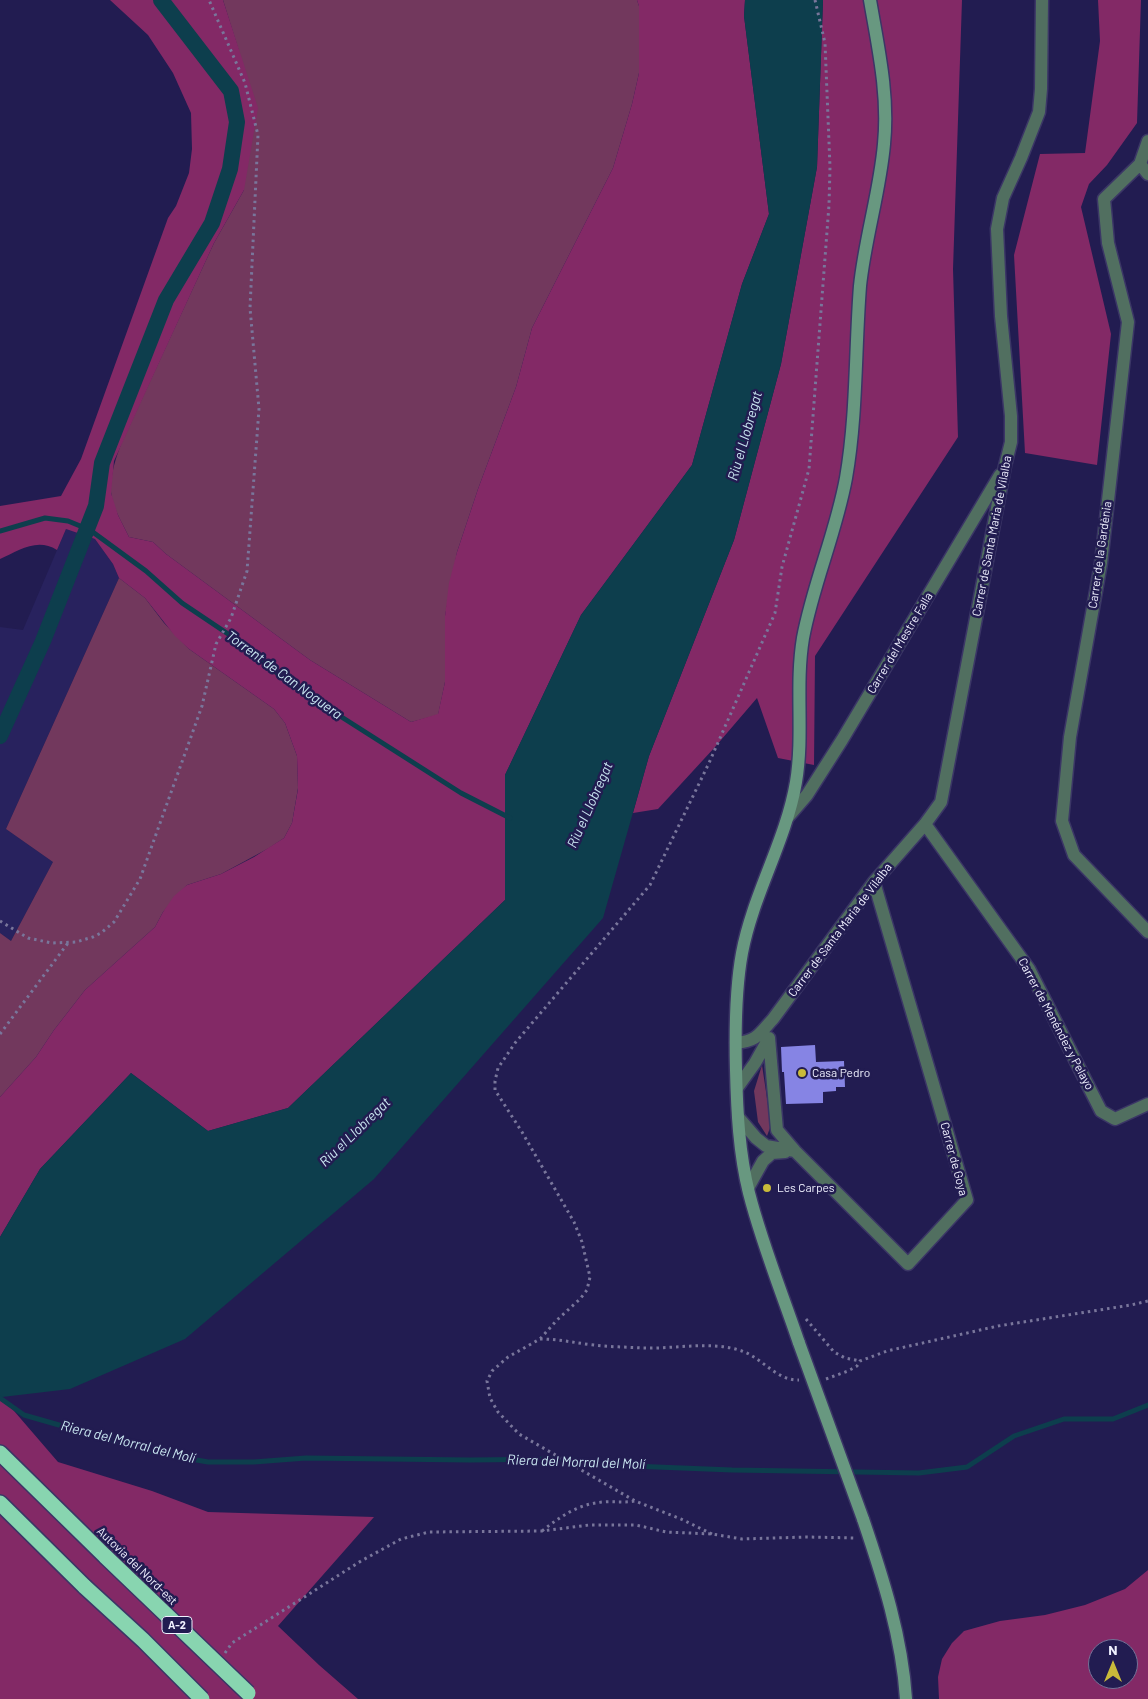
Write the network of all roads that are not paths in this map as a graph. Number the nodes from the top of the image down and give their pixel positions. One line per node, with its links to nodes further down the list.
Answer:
1 (870, 0): 6 (street)
2 (1042, 0): 5 (street, Carrer de Santa Maria de Vilalba)
3 (1148, 141): 4 (street)
4 (1144, 169): 9 (street, Carrer de la Gardènia)
5 (1005, 466): 6 (street, Carrer del Mestre Falla); 7 (street, Carrer de Santa Maria de Vilalba)
6 (788, 816): 12 (street)
7 (925, 824): 8 (street, Carrer de Santa Maria de Vilalba); 14 (street, Carrer de Menéndez y Pelayo)
8 (874, 882): 10 (street, Carrer de Santa Maria de Vilalba); 16 (street, Carrer de Goya)
9 (1148, 932)
10 (773, 1019): 11 (street, Carrer de Santa Maria de Vilalba); 12 (street, Carrer de Santa Maria de Vilalba)
11 (769, 1038): 13 (street, Carrer de Santa Maria de Vilalba); 16 (street, Carrer de Goya)
12 (736, 1043): 13 (street)
13 (736, 1088): 15 (street)
14 (1148, 1104)
15 (738, 1117): 16 (street); 17 (street)
16 (795, 1151): 17 (street)
17 (748, 1188): 22 (street, bridge)
18 (0, 1453): 20 (highway, Autovia del Nord-est / A-2, bridge)
19 (0, 1503): 21 (highway, A-2, bridge)
20 (251, 1696)
21 (202, 1699)
22 (906, 1699)

